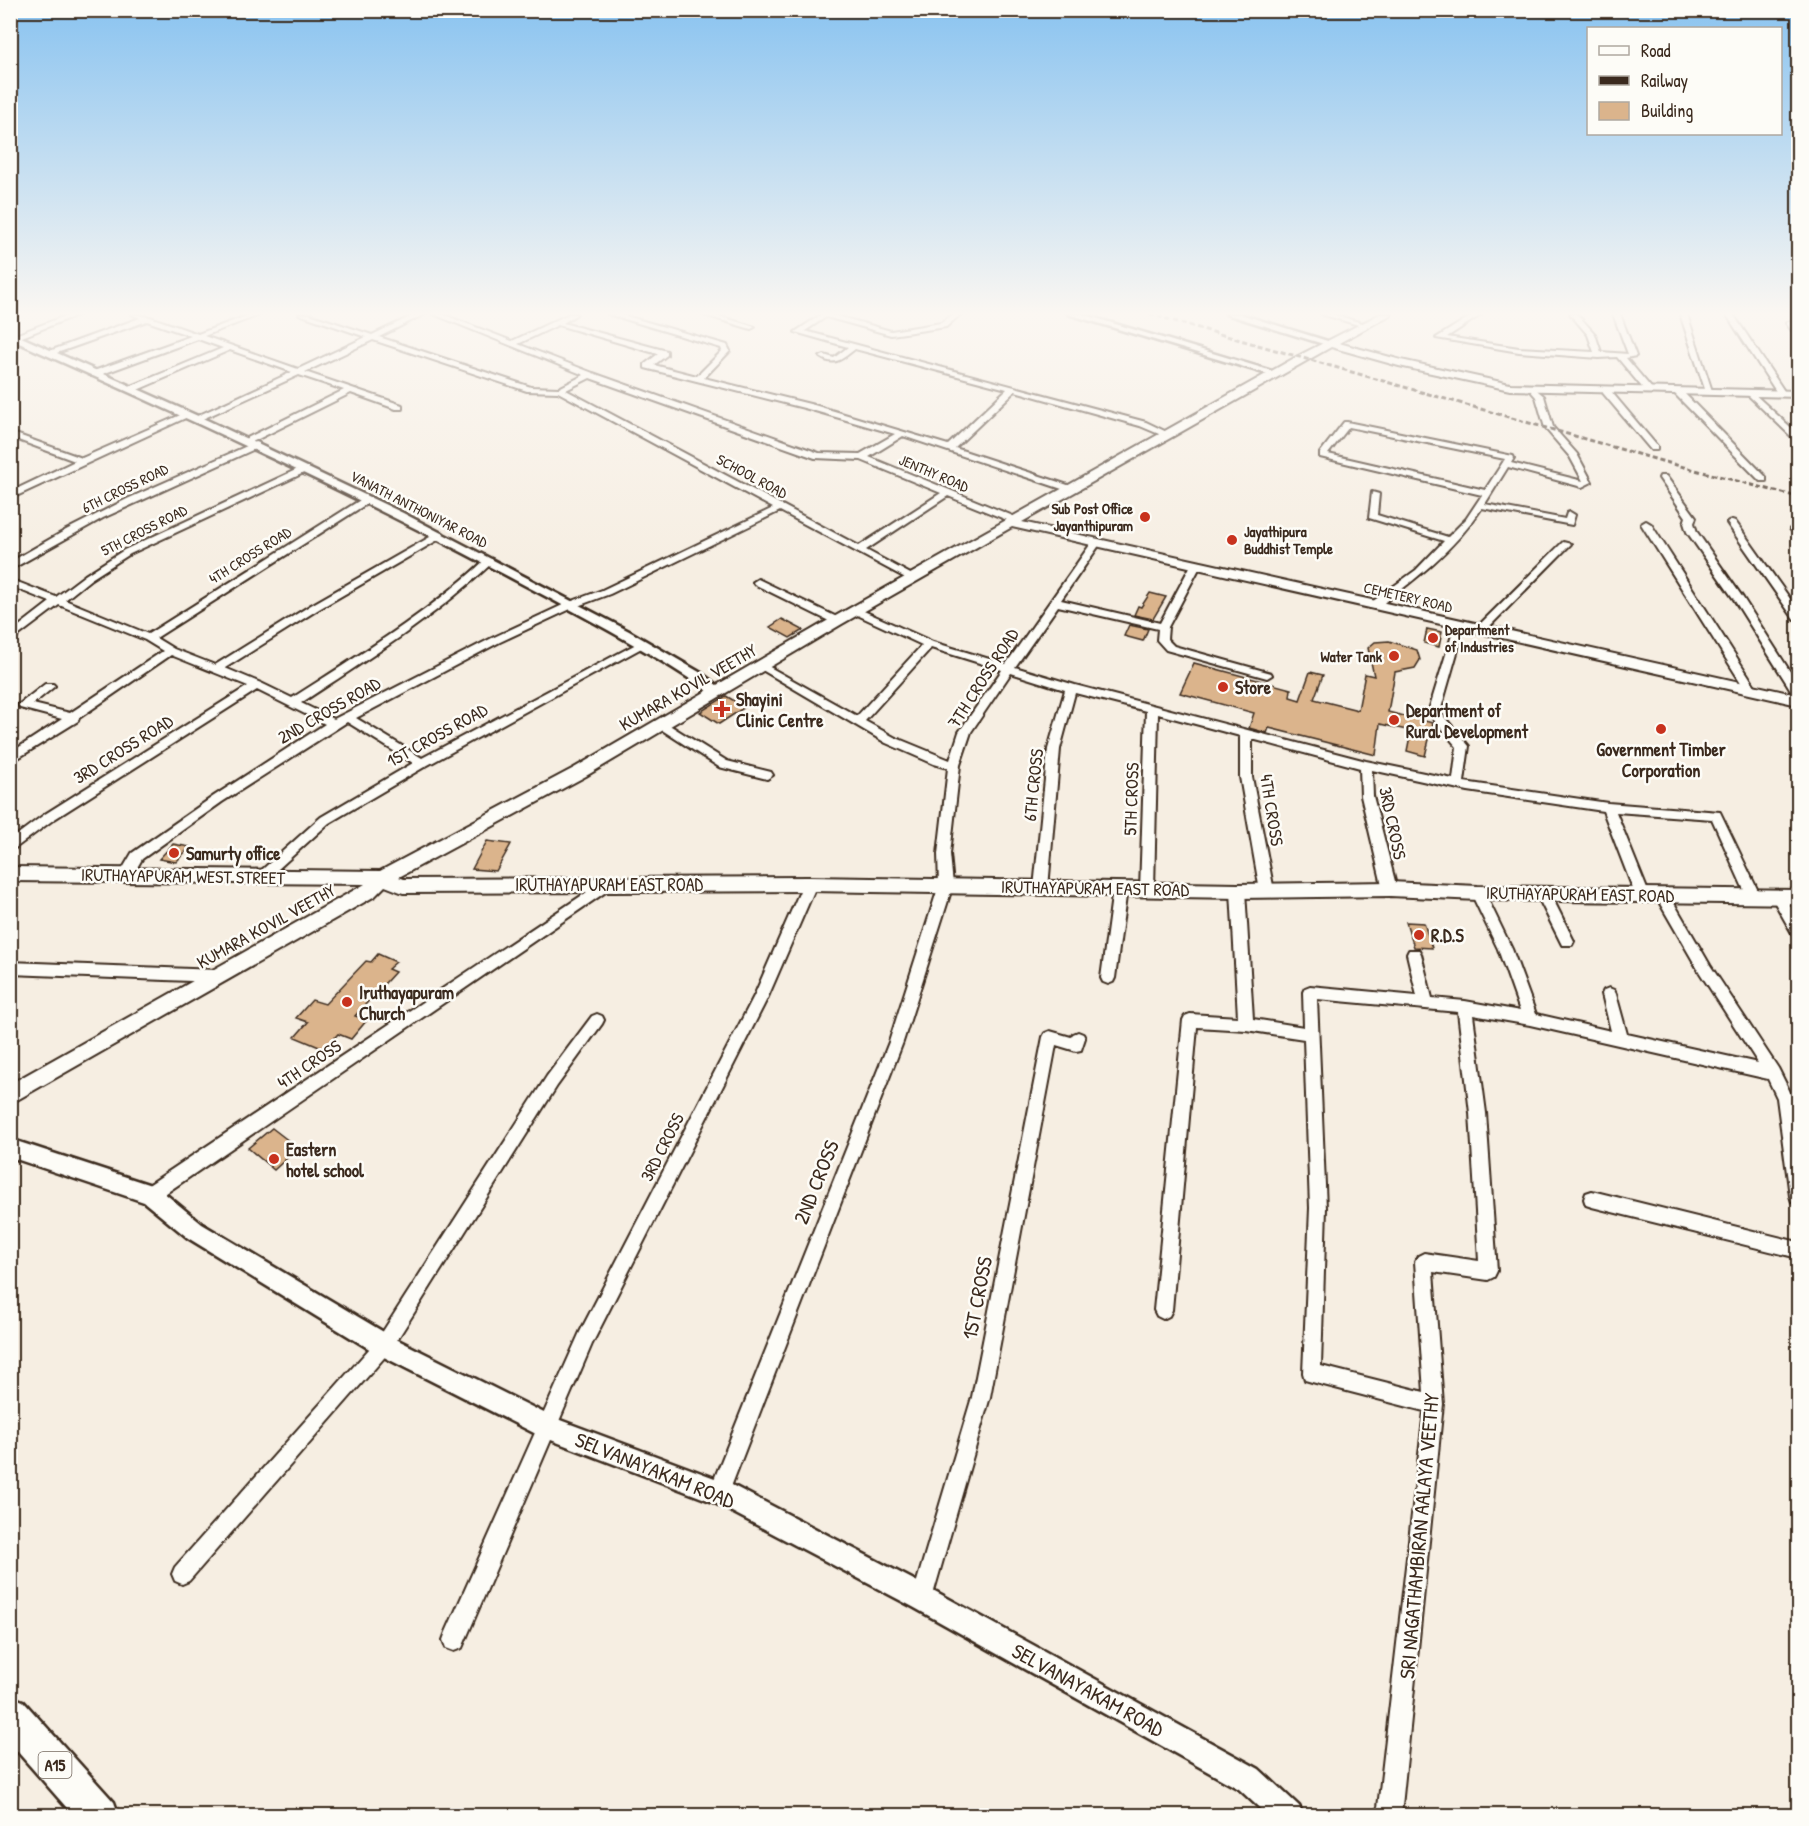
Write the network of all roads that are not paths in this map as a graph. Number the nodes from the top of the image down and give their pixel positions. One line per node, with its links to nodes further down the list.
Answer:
1 (154, 399): 16 (street, VANATH ANTHONIYAR ROAD)
2 (234, 399): 16 (street)
3 (334, 399): 23 (street, 6TH CROSS ROAD)
4 (377, 399): 15 (street)
5 (577, 399): 39 (street, SCHOOL ROAD)
6 (658, 399): 26 (street, JENTHY ROAD)
7 (779, 399): 17 (street)
8 (1001, 399): 24 (street)
9 (1053, 399): 19 (street)
10 (1232, 399): 19 (main road, KUMARA KOVIL VEETHY)
11 (1541, 399): 28 (street)
12 (1613, 399): 25 (street)
13 (1685, 399): 31 (street)
14 (1757, 399): 21 (street)
15 (399, 407)
16 (193, 417): 23 (street, VANATH ANTHONIYAR ROAD); 27 (street)
17 (902, 433): 24 (street); 26 (street)
18 (10, 434): 20 (street)
19 (1168, 435): 32 (main road, KUMARA KOVIL VEETHY)
20 (20, 438): 22 (street); 27 (street)
21 (1798, 438)
22 (10, 442)
23 (252, 443): 29 (street, VANATH ANTHONIYAR ROAD); 51 (street, 6TH CROSS ROAD)
24 (950, 448): 32 (street)
25 (1654, 448)
26 (861, 457): 33 (street, JENTHY ROAD)
27 (82, 461): 36 (street)
28 (1506, 464): 34 (street); 34 (street)
29 (305, 469): 37 (street, VANATH ANTHONIYAR ROAD); 55 (street, 5TH CROSS ROAD)
30 (1663, 478): 79 (street)
31 (1763, 479)
32 (1071, 489): 41 (main road, KUMARA KOVIL VEETHY)
33 (946, 493): 41 (street, JENTHY ROAD); 48 (street)
34 (1486, 493): 38 (street)
35 (1376, 494): 45 (street)
36 (10, 496)
37 (368, 499): 44 (street, VANATH ANTHONIYAR ROAD); 65 (street, 4TH CROSS ROAD)
38 (1478, 505): 40 (street); 45 (street)
39 (781, 507): 48 (street, SCHOOL ROAD); 57 (street, 2ND CROSS ROAD)
40 (1570, 515)
41 (1013, 522): 46 (main road, CEMETERY ROAD); 52 (main road, KUMARA KOVIL VEETHY)
42 (1732, 523): 60 (street)
43 (1646, 524): 77 (street)
44 (440, 535): 49 (street, VANATH ANTHONIYAR ROAD); 72 (street)
45 (1450, 540): 58 (street)
46 (1095, 544): 50 (main road, CEMETERY ROAD); 56 (street, 7TH CROSS ROAD)
47 (1566, 544): 64 (street)
48 (859, 550): 52 (street, SCHOOL ROAD)
49 (489, 561): 57 (street, VANATH ANTHONIYAR ROAD); 81 (street)
50 (1196, 565): 58 (main road, CEMETERY ROAD); 63 (street)
51 (10, 567)
52 (913, 579): 59 (main road, KUMARA KOVIL VEETHY)
53 (10, 582): 55 (street)
54 (758, 582): 61 (street)
55 (59, 601): 65 (street); 66 (street, 5TH CROSS ROAD)
56 (1055, 602): 63 (street); 71 (street, 7TH CROSS ROAD)
57 (571, 605): 68 (street, VANATH ANTHONIYAR ROAD); 84 (street, 2ND CROSS ROAD)
58 (1373, 606): 62 (main road, CEMETERY ROAD)
59 (857, 610): 61 (main road, KUMARA KOVIL VEETHY); 67 (street)
60 (1798, 617)
61 (837, 621): 70 (main road, KUMARA KOVIL VEETHY)
62 (1460, 625): 64 (main road, CEMETERY ROAD); 94 (street)
63 (1163, 627): 73 (street)
64 (1480, 630): 77 (main road, CEMETERY ROAD)
65 (149, 638): 69 (street)
66 (10, 639)
67 (929, 644): 71 (street); 85 (street)
68 (642, 645): 78 (street, VANATH ANTHONIYAR ROAD); 90 (street, 1ST CROSS ROAD)
69 (170, 651): 72 (street); 83 (street)
70 (762, 667): 78 (main road, KUMARA KOVIL VEETHY); 85 (street)
71 (1008, 668): 76 (street); 91 (street, 7TH CROSS ROAD)
72 (216, 669): 75 (street)
73 (1267, 675)
74 (48, 686): 83 (street)
75 (257, 686): 81 (street); 96 (street, 3RD CROSS ROAD)
76 (1071, 688): 82 (street); 104 (street, 6TH CROSS)
77 (1751, 690): 80 (main road, CEMETERY ROAD)
78 (719, 692): 87 (main road, KUMARA KOVIL VEETHY)
79 (1798, 692)
80 (1798, 700)
81 (292, 703): 86 (street)
82 (1152, 709): 88 (street); 107 (street, 5TH CROSS)
83 (74, 718): 89 (street)
84 (348, 718): 86 (street, 2ND CROSS ROAD); 90 (street)
85 (859, 721): 91 (street)
86 (334, 724): 98 (street, 2ND CROSS ROAD)
87 (663, 724): 93 (street); 100 (main road, KUMARA KOVIL VEETHY)
88 (1246, 733): 92 (street); 109 (street, 4TH CROSS)
89 (10, 759)
90 (422, 763): 99 (street, 1ST CROSS ROAD)
91 (954, 765): 103 (street, 7TH CROSS ROAD)
92 (1366, 765): 94 (street); 105 (street, 3RD CROSS)
93 (767, 775)
94 (1458, 785): 95 (street)
95 (1608, 807): 112 (street); 114 (street)
96 (10, 847)
97 (10, 874): 98 (main road, IRUTHAYAPURAM WEST STREET)
98 (126, 875): 99 (main road, IRUTHAYAPURAM WEST STREET)
99 (262, 876): 100 (main road, IRUTHAYAPURAM WEST STREET)
100 (387, 880): 101 (main road, IRUTHAYAPURAM EAST ROAD); 121 (main road, KUMARA KOVIL VEETHY)
101 (608, 883): 102 (main road, IRUTHAYAPURAM EAST ROAD); 136 (street, 4TH CROSS)
102 (810, 884): 103 (main road, IRUTHAYAPURAM EAST ROAD); 143 (street, 3RD CROSS)
103 (946, 885): 104 (main road, IRUTHAYAPURAM EAST ROAD); 144 (street, 2ND CROSS)
104 (1041, 888): 106 (main road, IRUTHAYAPURAM EAST ROAD)
105 (1390, 888): 109 (main road, IRUTHAYAPURAM EAST ROAD); 110 (main road, IRUTHAYAPURAM EAST ROAD)
106 (1120, 889): 107 (main road, IRUTHAYAPURAM EAST ROAD); 122 (street)
107 (1147, 890): 108 (main road, IRUTHAYAPURAM EAST ROAD)
108 (1238, 891): 109 (main road, IRUTHAYAPURAM EAST ROAD); 128 (street)
109 (1267, 891)
110 (1478, 892): 111 (main road, IRUTHAYAPURAM EAST ROAD); 126 (street)
111 (1543, 893): 112 (main road, IRUTHAYAPURAM EAST ROAD); 118 (street)
112 (1642, 894): 113 (main road, IRUTHAYAPURAM EAST ROAD)
113 (1662, 895): 114 (main road, IRUTHAYAPURAM EAST ROAD); 132 (street)
114 (1753, 895): 115 (main road, IRUTHAYAPURAM EAST ROAD)
115 (1778, 896): 116 (main road, IRUTHAYAPURAM EAST ROAD); 117 (street)
116 (1798, 897)
117 (1798, 931)
118 (1567, 941)
119 (1414, 954): 124 (street)
120 (10, 968): 121 (street)
121 (217, 976): 133 (main road, KUMARA KOVIL VEETHY)
122 (1108, 978)
123 (1609, 994): 131 (street)
124 (1426, 1003): 125 (street); 129 (street)
125 (1465, 1007): 126 (street); 142 (street, SRI NAGATHAMBIRAN AALAYA VEETHY)
126 (1530, 1019): 131 (street)
127 (597, 1020): 141 (street)
128 (1246, 1024): 129 (street); 140 (street)
129 (1311, 1034): 142 (street)
130 (1078, 1038): 146 (street, 1ST CROSS)
131 (1621, 1040): 132 (street)
132 (1773, 1073): 134 (street)
133 (10, 1095)
134 (1792, 1099): 137 (street)
135 (10, 1148): 136 (street, SELVANAYAKAM ROAD)
136 (150, 1194): 141 (street, SELVANAYAKAM ROAD)
137 (1798, 1196)
138 (1592, 1199): 139 (street)
139 (1798, 1251)
140 (1163, 1310)
141 (384, 1345): 143 (street, SELVANAYAKAM ROAD); 145 (street)
142 (1434, 1404): 151 (street, SRI NAGATHAMBIRAN AALAYA VEETHY)
143 (546, 1427): 144 (street, SELVANAYAKAM ROAD); 147 (street, 3RD CROSS)
144 (719, 1492): 146 (street, SELVANAYAKAM ROAD)
145 (182, 1574)
146 (922, 1598): 150 (street, SELVANAYAKAM ROAD)
147 (454, 1640)
148 (10, 1714): 149 (highway, A15)
149 (100, 1815)
150 (1289, 1815)
151 (1389, 1815)

